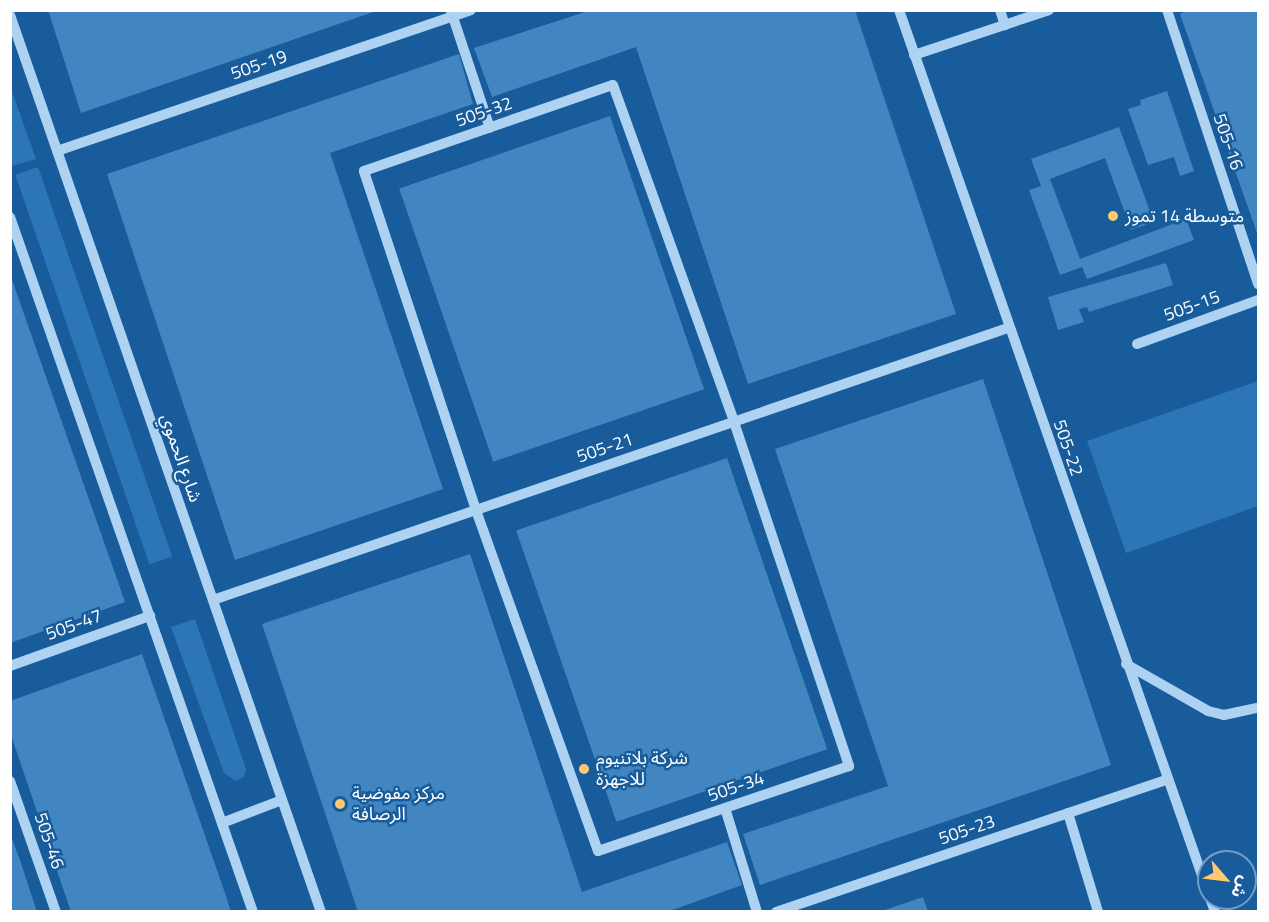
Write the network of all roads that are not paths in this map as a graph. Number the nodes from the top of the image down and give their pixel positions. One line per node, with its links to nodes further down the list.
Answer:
1 (471, 10): 6 (street, 505-19)
2 (899, 10): 9 (street, 505-22)
3 (1000, 10): 8 (street)
4 (1049, 10): 8 (street)
5 (1167, 10): 13 (street, 505-16)
6 (452, 14): 10 (street); 11 (street, 505-19)
7 (10, 15): 11 (street, شارع الحموي)
8 (1005, 25): 9 (street)
9 (914, 55): 15 (street, 505-22)
10 (490, 128): 17 (street, 505-32); 18 (street, 505-32)
11 (57, 151): 19 (street, شارع الحموي)
12 (10, 217): 20 (street)
13 (1258, 284)
14 (1258, 300): 16 (street, 505-15)
15 (1008, 328): 17 (street, 505-21); 21 (street, 505-22)
16 (1137, 344)
17 (734, 422): 18 (street, 505-21); 27 (street, 505-34)
18 (476, 510): 19 (street, 505-21); 27 (street, 505-34)
19 (213, 600): 26 (street, شارع الحموي)
20 (150, 616): 22 (street, 505-47); 29 (street)
21 (1126, 663): 23 (street); 24 (street, 505-22)
22 (10, 666)
23 (1258, 708)
24 (1168, 779): 28 (street, 505-23); 30 (street, 505-22)
25 (10, 781): 31 (street, 505-46)
26 (282, 800): 29 (street); 33 (street, شارع الحموي)
27 (725, 808): 34 (street)
28 (1068, 813): 35 (street, 505-23); 36 (street)
29 (222, 823): 32 (street)
30 (1197, 860)
31 (56, 912)
32 (253, 912)
33 (321, 912)
34 (758, 912)
35 (776, 912)
36 (1098, 912)

